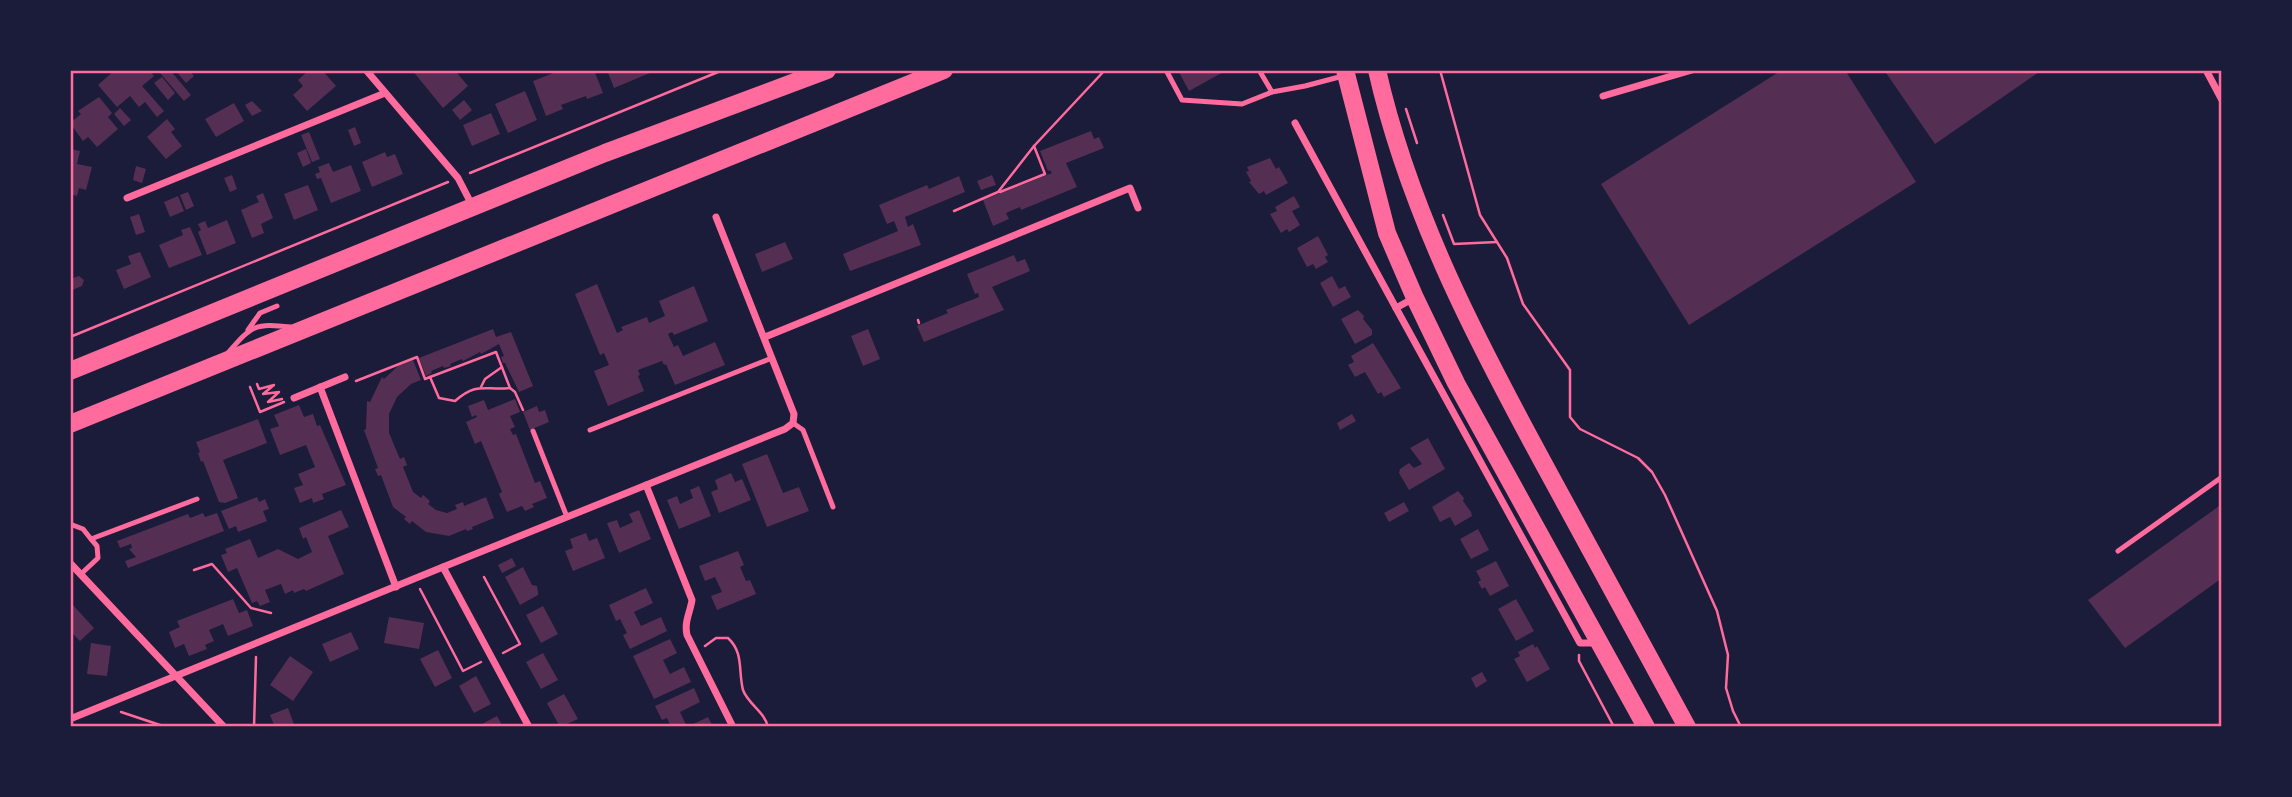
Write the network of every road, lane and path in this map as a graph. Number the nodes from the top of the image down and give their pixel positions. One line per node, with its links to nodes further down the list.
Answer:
1 (366, 70): 14 (street)
2 (723, 70): 21 (path)
3 (827, 70): 25 (highway)
4 (944, 70): 33 (highway)
5 (1105, 70): 20 (path)
6 (1166, 70): 13 (lane)
7 (1259, 70): 13 (lane)
8 (1377, 70): 88 (highway)
9 (1440, 70): 29 (path)
10 (1692, 70): 15 (street)
11 (2206, 70): 17 (street)
12 (1345, 72): 13 (lane); 30 (highway)
13 (1272, 92)
14 (386, 93): 21 (street); 23 (street)
15 (1603, 96)
16 (1403, 98): 19 (path)
17 (2222, 100)
18 (1296, 122): 32 (street)
19 (1418, 145)
20 (1034, 146): 22 (path); 22 (path)
21 (458, 178): 25 (street); 35 (path)
22 (998, 192): 27 (path)
23 (127, 198)
24 (1439, 206): 29 (path)
25 (473, 207): 40 (highway)
26 (1138, 208): 36 (street)
27 (954, 211)
28 (716, 217): 36 (street)
29 (1497, 242): 89 (path)
30 (1415, 298): 32 (street); 72 (highway)
31 (277, 306): 34 (lane)
32 (1396, 308): 71 (street)
33 (305, 329): 34 (lane); 38 (highway)
34 (246, 332): 38 (lane)
35 (70, 337)
36 (765, 337): 37 (street)
37 (772, 358): 51 (street); 53 (lane)
38 (219, 364): 52 (highway)
39 (502, 367): 42 (path); 46 (path); 47 (path)
40 (70, 371)
41 (345, 377): 42 (path); 45 (street)
42 (430, 377): 46 (path)
43 (257, 384): 49 (path)
44 (250, 387): 49 (path)
45 (320, 387): 48 (street); 68 (street)
46 (481, 387): 47 (path)
47 (510, 388): 50 (path)
48 (294, 398): 49 (path)
49 (284, 402)
50 (523, 410)
51 (793, 423): 56 (street); 58 (lane)
52 (70, 424)
53 (590, 430)
54 (533, 431): 59 (lane)
55 (2222, 477): 62 (lane)
56 (646, 485): 59 (street); 84 (street)
57 (197, 499): 61 (lane)
58 (833, 507)
59 (567, 517): 64 (street)
60 (70, 524): 61 (lane)
61 (91, 539): 66 (lane)
62 (2118, 551)
63 (70, 563): 66 (street)
64 (443, 567): 68 (street); 83 (street)
65 (194, 570): 70 (path)
66 (81, 574): 77 (street)
67 (484, 577): 75 (path)
68 (396, 587): 77 (street)
69 (418, 587): 76 (path)
70 (271, 613)
71 (1580, 643): 72 (street); 86 (path)
72 (1600, 643): 87 (highway)
73 (702, 648): 85 (path)
74 (256, 652): 82 (path)
75 (501, 654)
76 (484, 661)
77 (177, 676): 79 (street); 81 (street)
78 (115, 710): 80 (path)
79 (70, 719)
80 (166, 727)
81 (224, 727)
82 (254, 727)
83 (529, 727)
84 (733, 727)
85 (768, 727)
86 (1614, 727)
87 (1646, 727)
88 (1687, 727)
89 (1741, 727)

